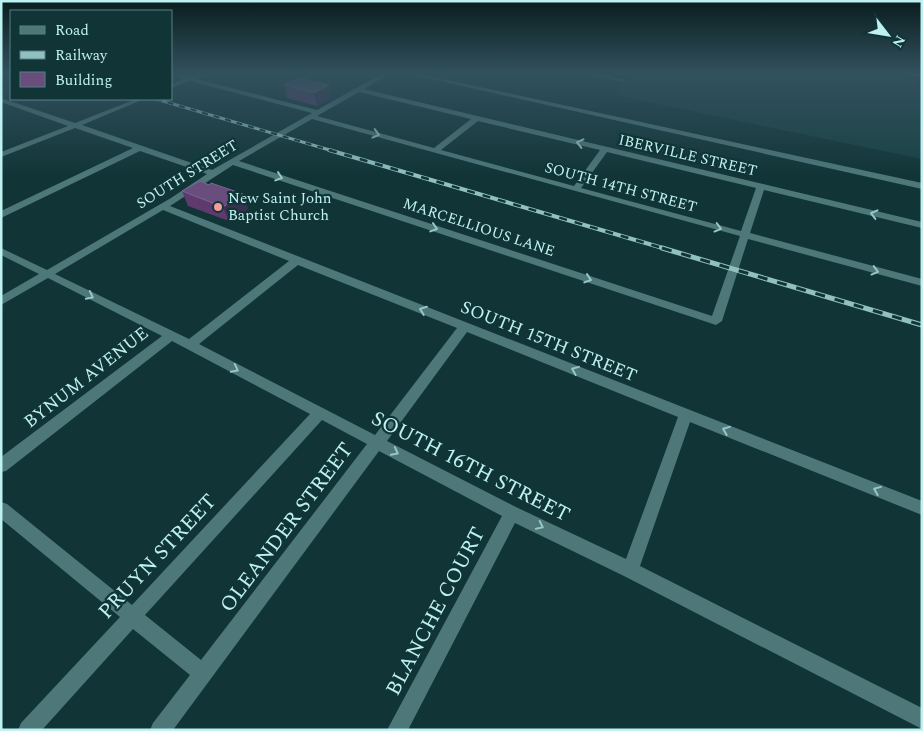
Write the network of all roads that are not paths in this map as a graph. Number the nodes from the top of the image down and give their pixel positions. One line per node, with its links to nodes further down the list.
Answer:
1 (28, 107): 9 (street)
2 (121, 107): 9 (street)
3 (289, 107): 7 (street, SOUTH 14TH STREET)
4 (330, 107): 7 (street, SOUTH STREET)
5 (431, 107): 8 (street, IBERVILLE STREET)
6 (562, 107): 18 (street)
7 (316, 115): 14 (street, SOUTH 14TH STREET, one-way to 14); 16 (street, SOUTH STREET)
8 (476, 118): 13 (street, IBERVILLE STREET, one-way to 8); 14 (street)
9 (75, 126): 10 (street); 12 (street)
10 (32, 142): 11 (street); 15 (street)
11 (1, 147)
12 (139, 148): 17 (street); 22 (street)
13 (606, 149): 19 (street, IBERVILLE STREET); 20 (street)
14 (436, 150): 20 (street, SOUTH 14TH STREET)
15 (1, 155)
16 (233, 162): 17 (street, SOUTH STREET); 24 (street, MARCELLIOUS LANE, one-way to 24)
17 (213, 174): 21 (street, SOUTH STREET)
18 (922, 186)
19 (761, 187): 23 (street, IBERVILLE STREET, one-way to 19); 24 (street)
20 (576, 188): 24 (street, SOUTH 14TH STREET, one-way to 24)
21 (163, 207): 26 (street, SOUTH 15TH STREET); 27 (street, SOUTH STREET)
22 (1, 215)
23 (922, 225)
24 (746, 235): 28 (street, SOUTH 14TH STREET, one-way to 28)
25 (1, 251): 27 (street, SOUTH 16TH STREET)
26 (296, 261): 30 (street, SOUTH 15TH STREET, one-way to 26); 32 (street)
27 (47, 274): 29 (street, SOUTH STREET); 31 (street, SOUTH 16TH STREET, one-way to 31)
28 (922, 283)
29 (1, 301)
30 (465, 326): 34 (street, SOUTH 15TH STREET, one-way to 30); 35 (street, OLEANDER STREET)
31 (170, 336): 32 (street, SOUTH 16TH STREET); 36 (street, BYNUM AVENUE)
32 (190, 346): 33 (street, SOUTH 16TH STREET, one-way to 33)
33 (320, 413): 35 (street, SOUTH 16TH STREET); 41 (street, PRUYN STREET)
34 (686, 414): 37 (street, SOUTH 15TH STREET, one-way to 34); 40 (street)
35 (376, 442): 39 (street, SOUTH 16TH STREET, one-way to 39); 42 (street, OLEANDER STREET)
36 (1, 466)
37 (922, 508)
38 (1, 509): 41 (street)
39 (512, 513): 40 (street, SOUTH 16TH STREET, one-way to 40); 46 (street, BLANCHE COURT)
40 (630, 570): 43 (street, SOUTH 16TH STREET)
41 (133, 615): 42 (street); 44 (street, PRUYN STREET)
42 (203, 674): 45 (street, OLEANDER STREET)
43 (922, 719)
44 (28, 730)
45 (160, 730)
46 (397, 730)

